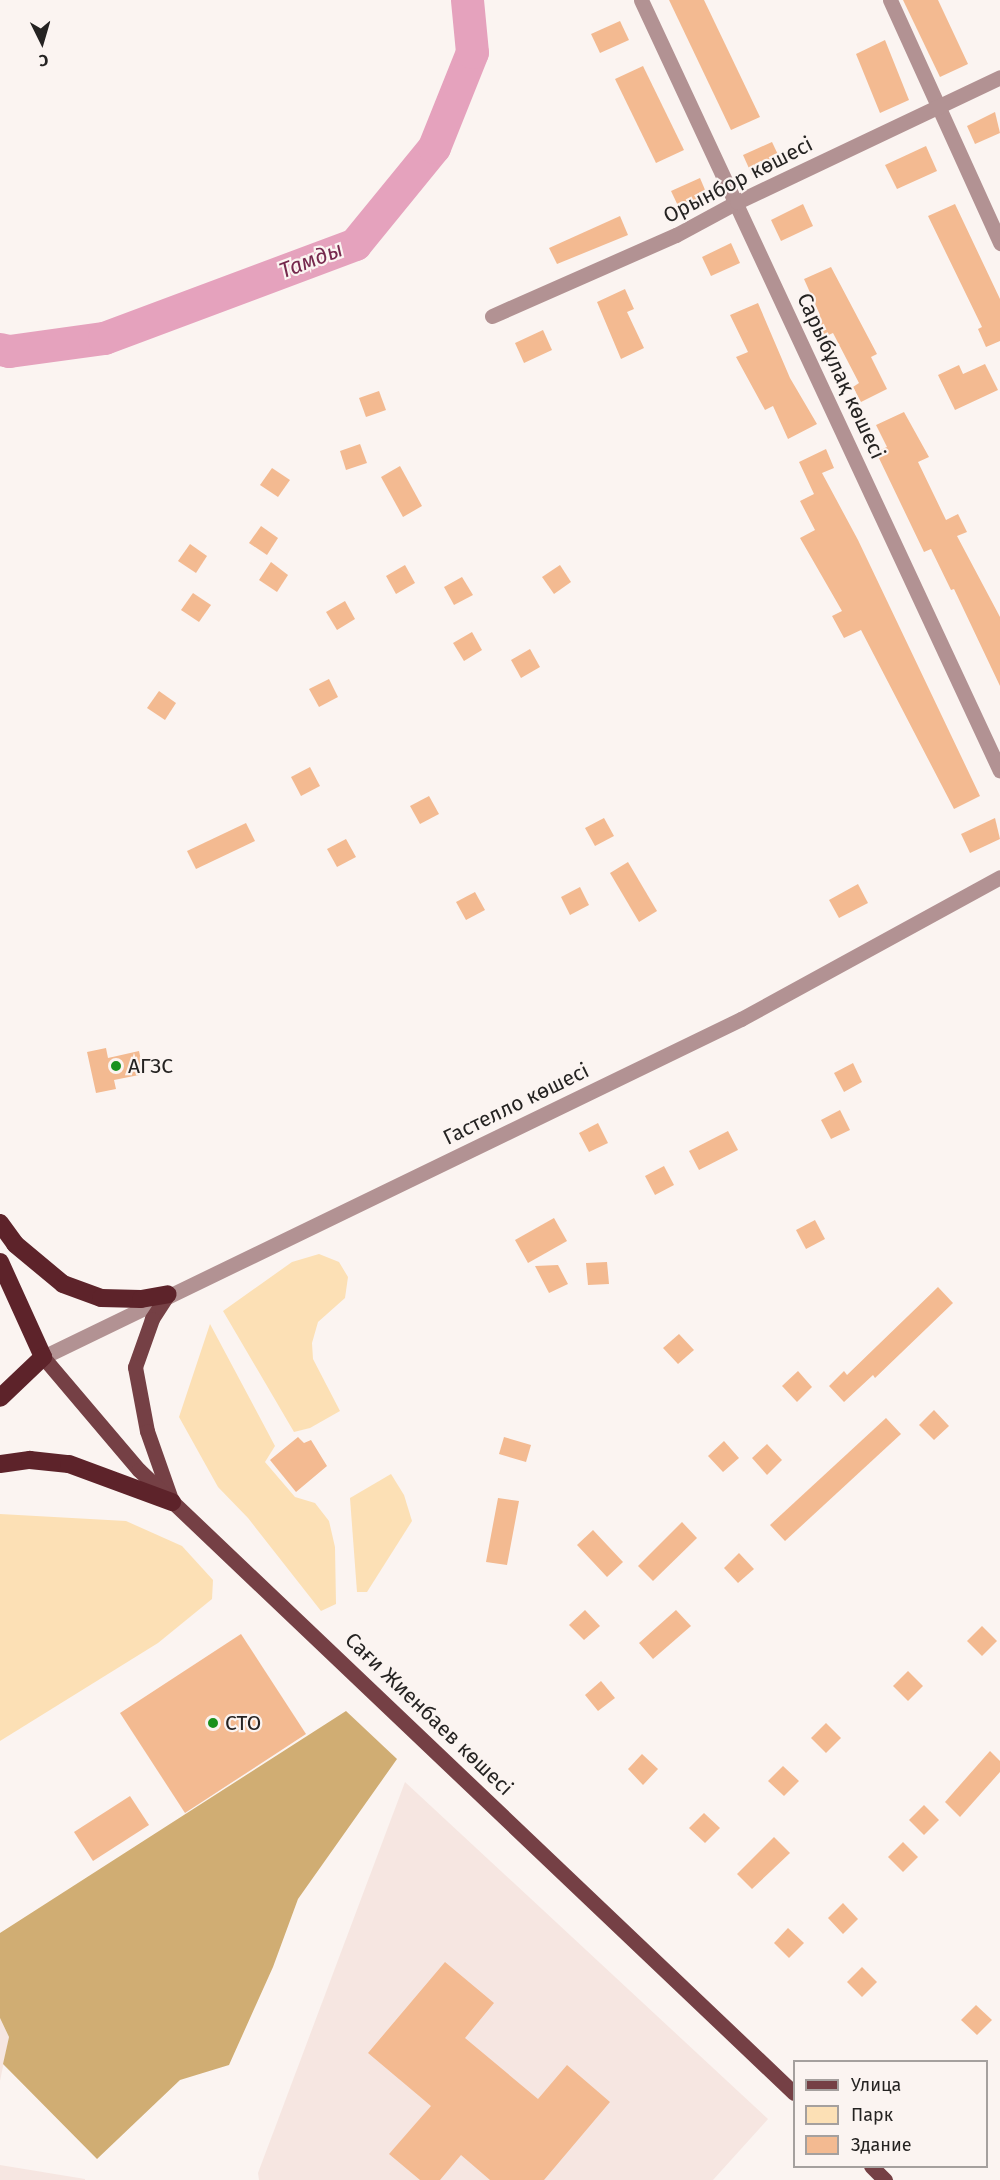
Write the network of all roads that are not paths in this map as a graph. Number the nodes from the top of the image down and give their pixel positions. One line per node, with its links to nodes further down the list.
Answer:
1 (640, 0): 5 (street, Сарыбұлақ көшесі)
2 (891, 0): 4 (street)
3 (1000, 77): 4 (street, Орынбор көшесі)
4 (939, 105): 5 (street, Орынбор көшесі); 6 (street)
5 (738, 202): 7 (street, Орынбор көшесі); 8 (street, Сарыбұлақ көшесі)
6 (1000, 243)
7 (492, 316)
8 (1000, 771)
9 (1000, 877): 12 (street, Гастелло көшесі)
10 (0, 1223): 12 (highway)
11 (0, 1262): 13 (highway)
12 (168, 1294): 13 (street, Гастелло көшесі); 16 (main road)
13 (44, 1357): 14 (highway); 16 (main road, Сағи Жиенбаев көшесі)
14 (0, 1398)
15 (0, 1464): 16 (highway)
16 (172, 1502): 17 (main road, Сағи Жиенбаев көшесі)
17 (793, 2091)
18 (873, 2168): 19 (main road)
19 (885, 2180)

